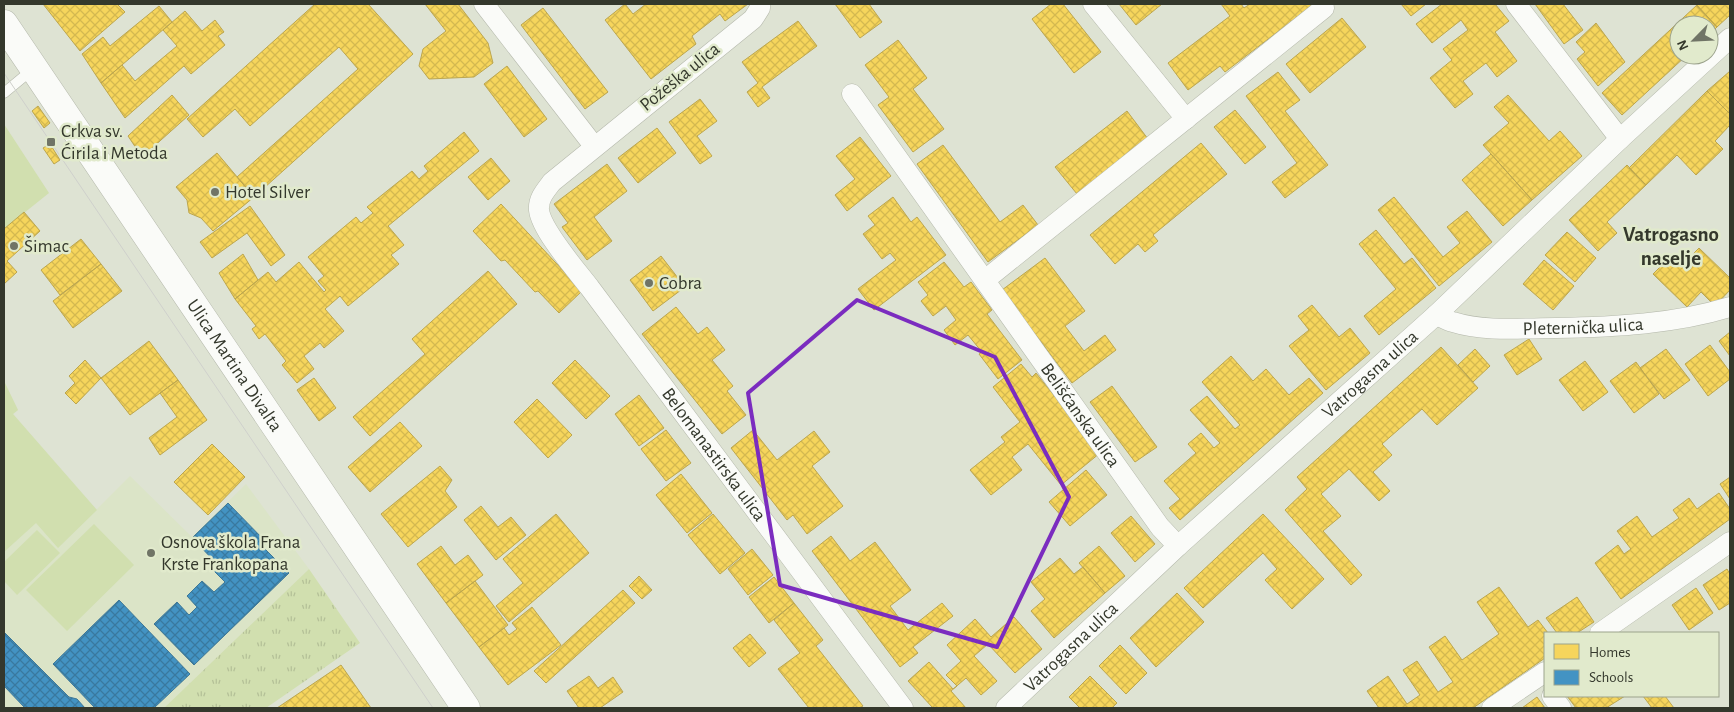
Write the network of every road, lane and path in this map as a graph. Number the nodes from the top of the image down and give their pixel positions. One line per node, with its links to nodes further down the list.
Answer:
1 (484, 4): 13 (street)
2 (760, 4): 13 (street, Požeška ulica)
3 (1093, 4): 11 (street)
4 (1516, 4): 12 (street)
5 (1324, 8): 11 (street)
6 (4, 24): 8 (street, Ulica Martina Divalta)
7 (1730, 38): 12 (street, Vatrogasna ulica)
8 (34, 69): 9 (lane); 23 (street, Ulica Martina Divalta)
9 (4, 93)
10 (852, 94): 15 (street, Belišćanska ulica)
11 (1186, 119): 15 (street)
12 (1620, 139): 17 (street, Vatrogasna ulica)
13 (594, 146): 14 (street, Požeška ulica)
14 (542, 195): 24 (street, Belomanastirska ulica)
15 (985, 280): 19 (street, Belišćanska ulica)
16 (1730, 307): 17 (street, Pleternička ulica)
17 (1436, 315): 19 (street, Vatrogasna ulica)
18 (1730, 542): 20 (street)
19 (1178, 546): 25 (street, Vatrogasna ulica)
20 (1601, 632)
21 (1543, 679): 26 (street)
22 (1553, 697): 27 (street)
23 (466, 708)
24 (903, 708)
25 (1006, 708)
26 (1492, 708)
27 (1561, 708)

